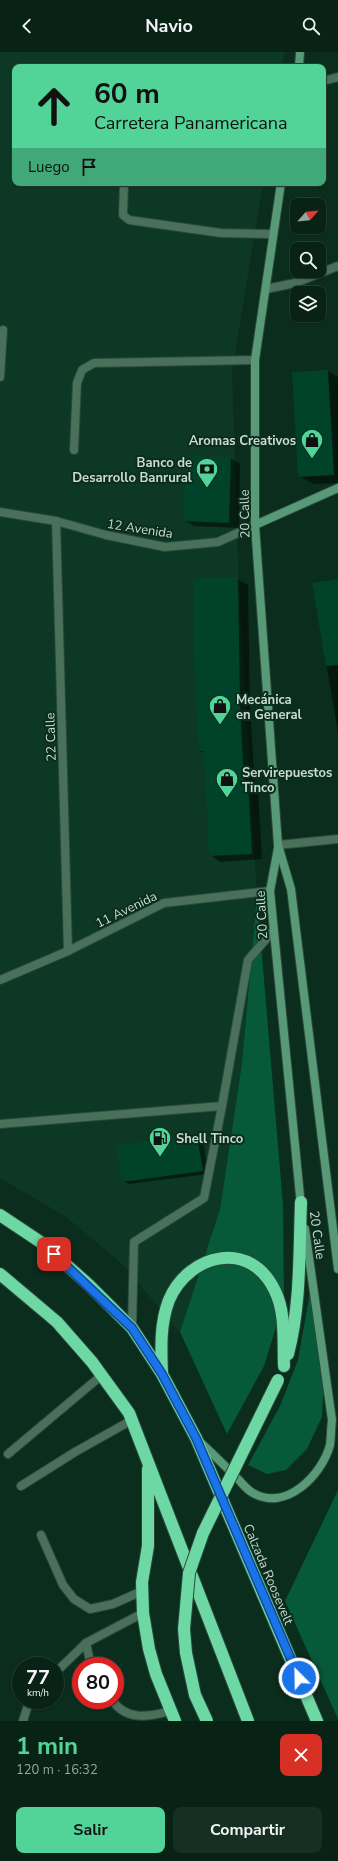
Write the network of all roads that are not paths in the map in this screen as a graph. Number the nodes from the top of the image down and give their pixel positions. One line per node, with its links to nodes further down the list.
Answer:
1 (300, 52): 2 (main road)
2 (299, 64)
3 (338, 77): 4 (street)
4 (326, 80)
5 (124, 186): 7 (street)
6 (280, 186): 7 (main road, 20 Calle)
7 (272, 234): 9 (main road, 20 Calle)
8 (338, 266): 9 (street)
9 (266, 289): 11 (main road, 20 Calle)
10 (3, 330): 12 (street)
11 (255, 360): 13 (street); 17 (main road, 20 Calle)
12 (0, 377)
13 (74, 450)
14 (338, 488): 17 (main road, 12 Avenida)
15 (0, 512): 16 (street, 12 Avenida)
16 (56, 521): 17 (street, 12 Avenida); 22 (street, 22 Calle)
17 (255, 525): 19 (main road, 20 Calle)
18 (338, 839): 19 (street)
19 (278, 845): 20 (main road, 20 Calle); 28 (main road, 20 Calle)
20 (270, 891): 21 (main road, 20 Calle); 22 (street, 11 Avenida)
21 (273, 931): 24 (street); 26 (main road, 20 Calle)
22 (68, 951): 23 (street, 11 Avenida)
23 (0, 980)
24 (222, 1106): 25 (street); 30 (street)
25 (0, 1124)
26 (301, 1202): 31 (highway); 35 (main road, 20 Calle)
27 (0, 1215): 30 (highway, Calzada Roosevelt)
28 (338, 1269)
29 (0, 1274): 33 (highway)
30 (132, 1328): 32 (highway, Calzada Roosevelt)
31 (284, 1366): 32 (highway); 49 (highway, bridge)
32 (162, 1374): 35 (highway, Calzada Roosevelt)
33 (102, 1375): 34 (highway); 36 (street)
34 (132, 1420): 37 (highway); 38 (street)
35 (196, 1438): 51 (highway, Calzada Roosevelt)
36 (8, 1454)
37 (148, 1464): 40 (highway); 50 (highway)
38 (21, 1486)
39 (41, 1535): 40 (street)
40 (142, 1591): 41 (highway)
41 (143, 1613): 42 (street); 47 (highway)
42 (86, 1643): 43 (street); 44 (street)
43 (89, 1657)
44 (64, 1664)
45 (27, 1709): 48 (street)
46 (122, 1709): 47 (street)
47 (173, 1716)
48 (23, 1721)
49 (206, 1721)
50 (248, 1721)
51 (317, 1721)

